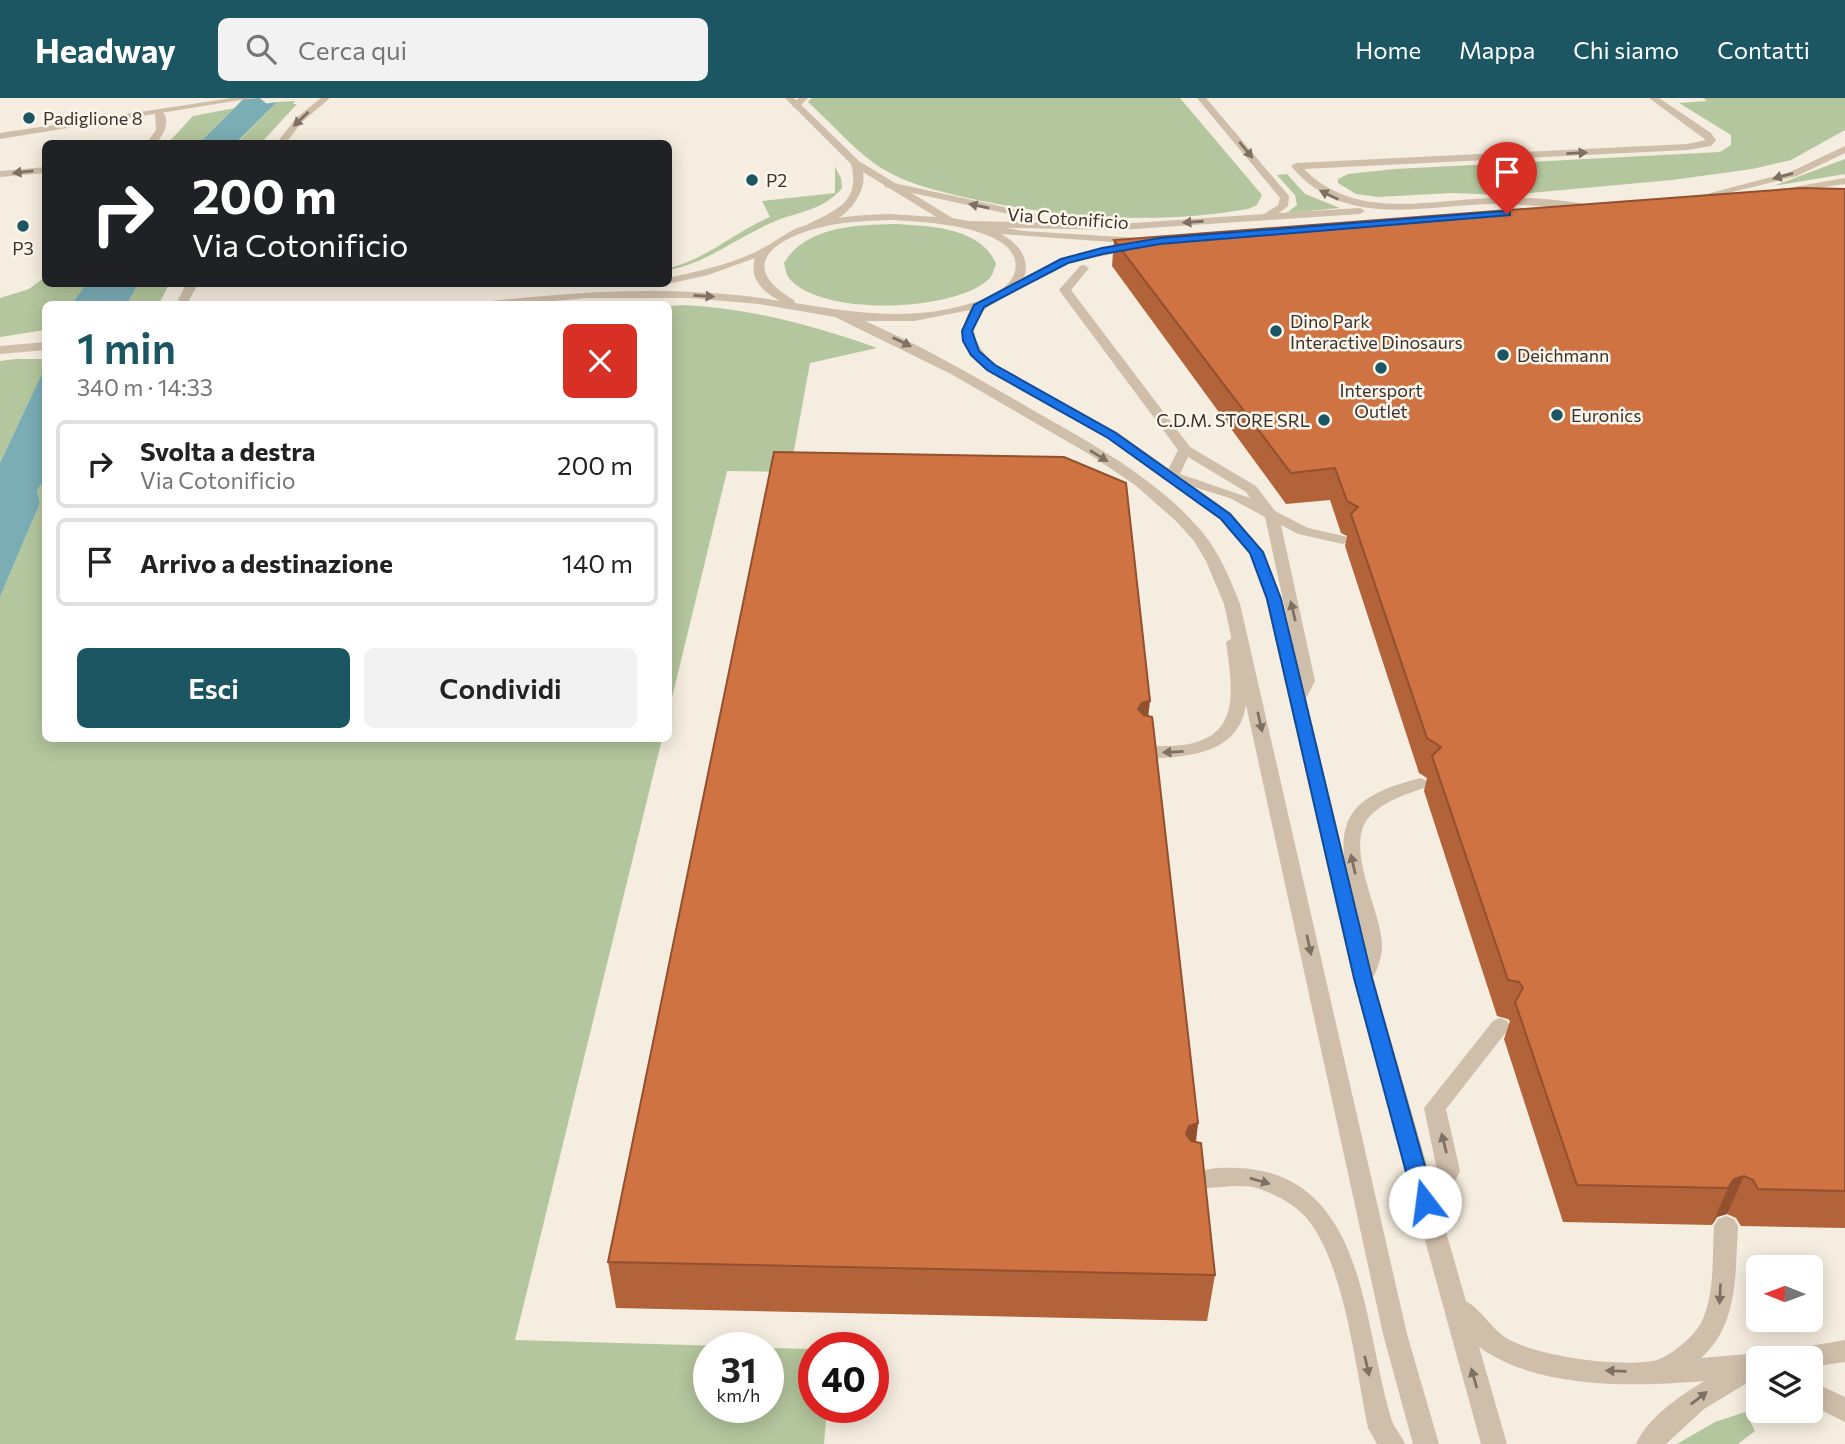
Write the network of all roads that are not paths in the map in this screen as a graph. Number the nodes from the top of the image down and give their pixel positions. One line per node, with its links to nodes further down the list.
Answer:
1 (248, 98): 6 (street)
2 (326, 98): 9 (street, one-way to 9)
3 (1201, 98): 15 (street, one-way to 15)
4 (1653, 98): 12 (street, one-way to 4)
5 (796, 100): 11 (street)
6 (159, 112): 7 (street); 8 (street)
7 (0, 136)
8 (153, 140)
9 (282, 140)
10 (1845, 149): 18 (street, one-way to 18)
11 (856, 163): 19 (street); 26 (street)
12 (1296, 166): 14 (street); 20 (street, one-way to 12)
13 (1272, 167): 15 (street)
14 (1284, 167)
15 (1261, 168): 24 (street)
16 (42, 170): 17 (street, one-way to 17)
17 (0, 174)
18 (1845, 181)
19 (889, 185): 25 (street); 27 (street, one-way to 19)
20 (1420, 206): 22 (street); 24 (street)
21 (1600, 206): 22 (street)
22 (1586, 207): 23 (street)
23 (1504, 214)
24 (1262, 218): 27 (street, one-way to 27)
25 (956, 222): 26 (street, Via Cotonificio); 27 (street); 28 (street, Via Cotonificio)
26 (812, 226): 29 (street, Via Cotonificio)
27 (1119, 226)
28 (974, 227): 34 (street, Via Cotonificio); 34 (street, Via Cotonificio)
29 (763, 252): 31 (street, Via Cotonificio); 39 (street, Via Cotonificio)
30 (1084, 268): 43 (street)
31 (672, 280)
32 (190, 287): 36 (street)
33 (639, 287): 35 (street, Via Cotonificio)
34 (1005, 292): 38 (street, Via Cotonificio)
35 (587, 295): 37 (street, Via Cotonificio); 39 (street, Via Cotonificio, one-way to 39)
36 (184, 300)
37 (523, 301)
38 (979, 305): 40 (street, Via Cotonificio); 44 (street)
39 (807, 308): 40 (street, Via Cotonificio)
40 (839, 316): 47 (street, one-way to 47)
41 (42, 346): 42 (street)
42 (0, 350)
43 (1185, 450): 44 (street); 45 (street)
44 (1172, 476): 45 (street); 48 (street)
45 (1272, 516): 46 (street); 48 (street, one-way to 45)
46 (1343, 540)
47 (1232, 604): 49 (street, one-way to 49); 65 (street, one-way to 65)
48 (1297, 700): 51 (street)
49 (1146, 752)
50 (1421, 783): 51 (street, one-way to 50)
51 (1363, 978): 54 (street)
52 (1500, 1026): 54 (street, one-way to 52)
53 (1193, 1179): 64 (street, one-way to 64)
54 (1425, 1202): 56 (street)
55 (1726, 1226): 61 (street, one-way to 61)
56 (1452, 1300): 61 (street, one-way to 56); 66 (street, one-way to 56)
57 (1845, 1351): 58 (street)
58 (1823, 1354)
59 (1746, 1365): 61 (street)
60 (1746, 1370): 67 (street, one-way to 60)
61 (1660, 1372)
62 (1823, 1398): 63 (street)
63 (1845, 1410)
64 (1392, 1444)
65 (1426, 1444)
66 (1494, 1444)
67 (1649, 1444)

